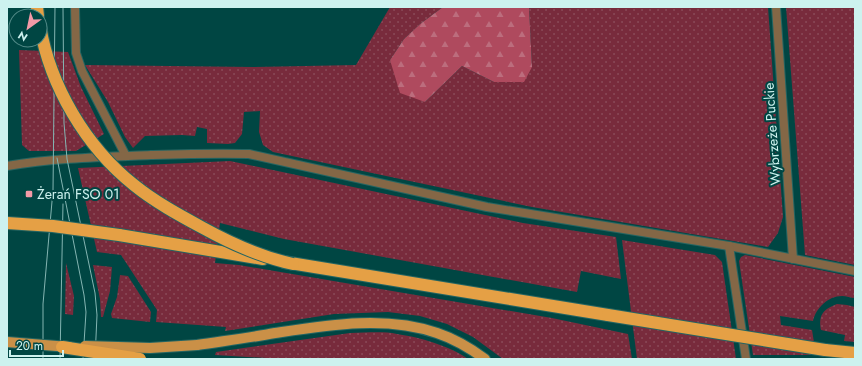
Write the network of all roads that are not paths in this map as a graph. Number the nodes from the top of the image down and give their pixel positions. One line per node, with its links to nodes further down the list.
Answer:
1 (75, 7): 4 (lane)
2 (776, 7): 8 (lane, Wybrzeże Puckie)
3 (46, 48): 9 (highway, bridge)
4 (126, 156): 5 (lane); 7 (lane)
5 (7, 166)
6 (7, 223): 9 (highway, bridge)
7 (730, 246): 8 (lane); 16 (lane)
8 (793, 259): 10 (lane)
9 (293, 264): 13 (highway, bridge)
10 (855, 271)
11 (7, 342): 12 (main road, bridge)
12 (62, 347): 14 (highway, bridge); 15 (main road, bridge)
13 (855, 354)
14 (140, 359)
15 (485, 359)
16 (746, 359)

